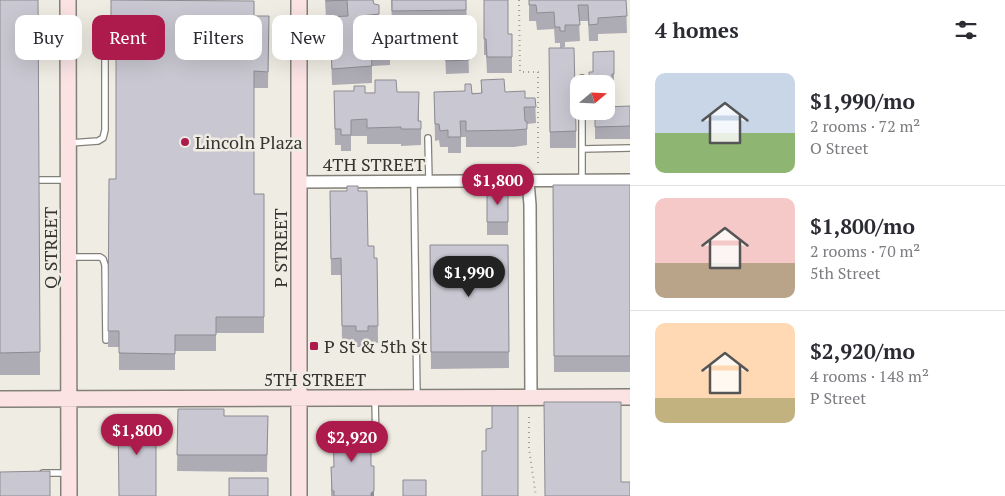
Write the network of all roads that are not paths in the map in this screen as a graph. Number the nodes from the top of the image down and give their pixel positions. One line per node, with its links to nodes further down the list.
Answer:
1 (68, 0): 6 (main road, Q STREET)
2 (299, 0): 14 (main road, P STREET)
3 (105, 60): 6 (lane)
4 (582, 120): 8 (lane)
5 (428, 138): 16 (lane)
6 (68, 144): 10 (main road, Q STREET)
7 (630, 148): 8 (lane)
8 (582, 149): 11 (lane)
9 (40, 180): 10 (lane)
10 (68, 180): 17 (main road, Q STREET)
11 (582, 180): 12 (street, 4TH STREET); 13 (street, 4TH STREET)
12 (630, 180)
13 (528, 181): 16 (street, 4TH STREET); 24 (street)
14 (299, 182): 15 (street, 4TH STREET); 21 (main road, P STREET)
15 (414, 182): 16 (street, 4TH STREET); 23 (lane)
16 (429, 182)
17 (68, 257): 18 (lane); 20 (main road, Q STREET)
18 (106, 340)
19 (630, 397): 24 (main road, 5TH STREET)
20 (68, 398): 21 (main road, 5TH STREET); 25 (main road, 5TH STREET); 28 (main road, Q STREET)
21 (299, 398): 22 (main road, 5TH STREET); 30 (main road, P STREET)
22 (375, 398): 23 (main road, 5TH STREET); 26 (lane)
23 (417, 398): 24 (main road, 5TH STREET)
24 (530, 398)
25 (0, 399)
26 (376, 444)
27 (37, 473): 28 (lane)
28 (68, 473): 29 (main road, Q STREET)
29 (69, 496)
30 (299, 496)

